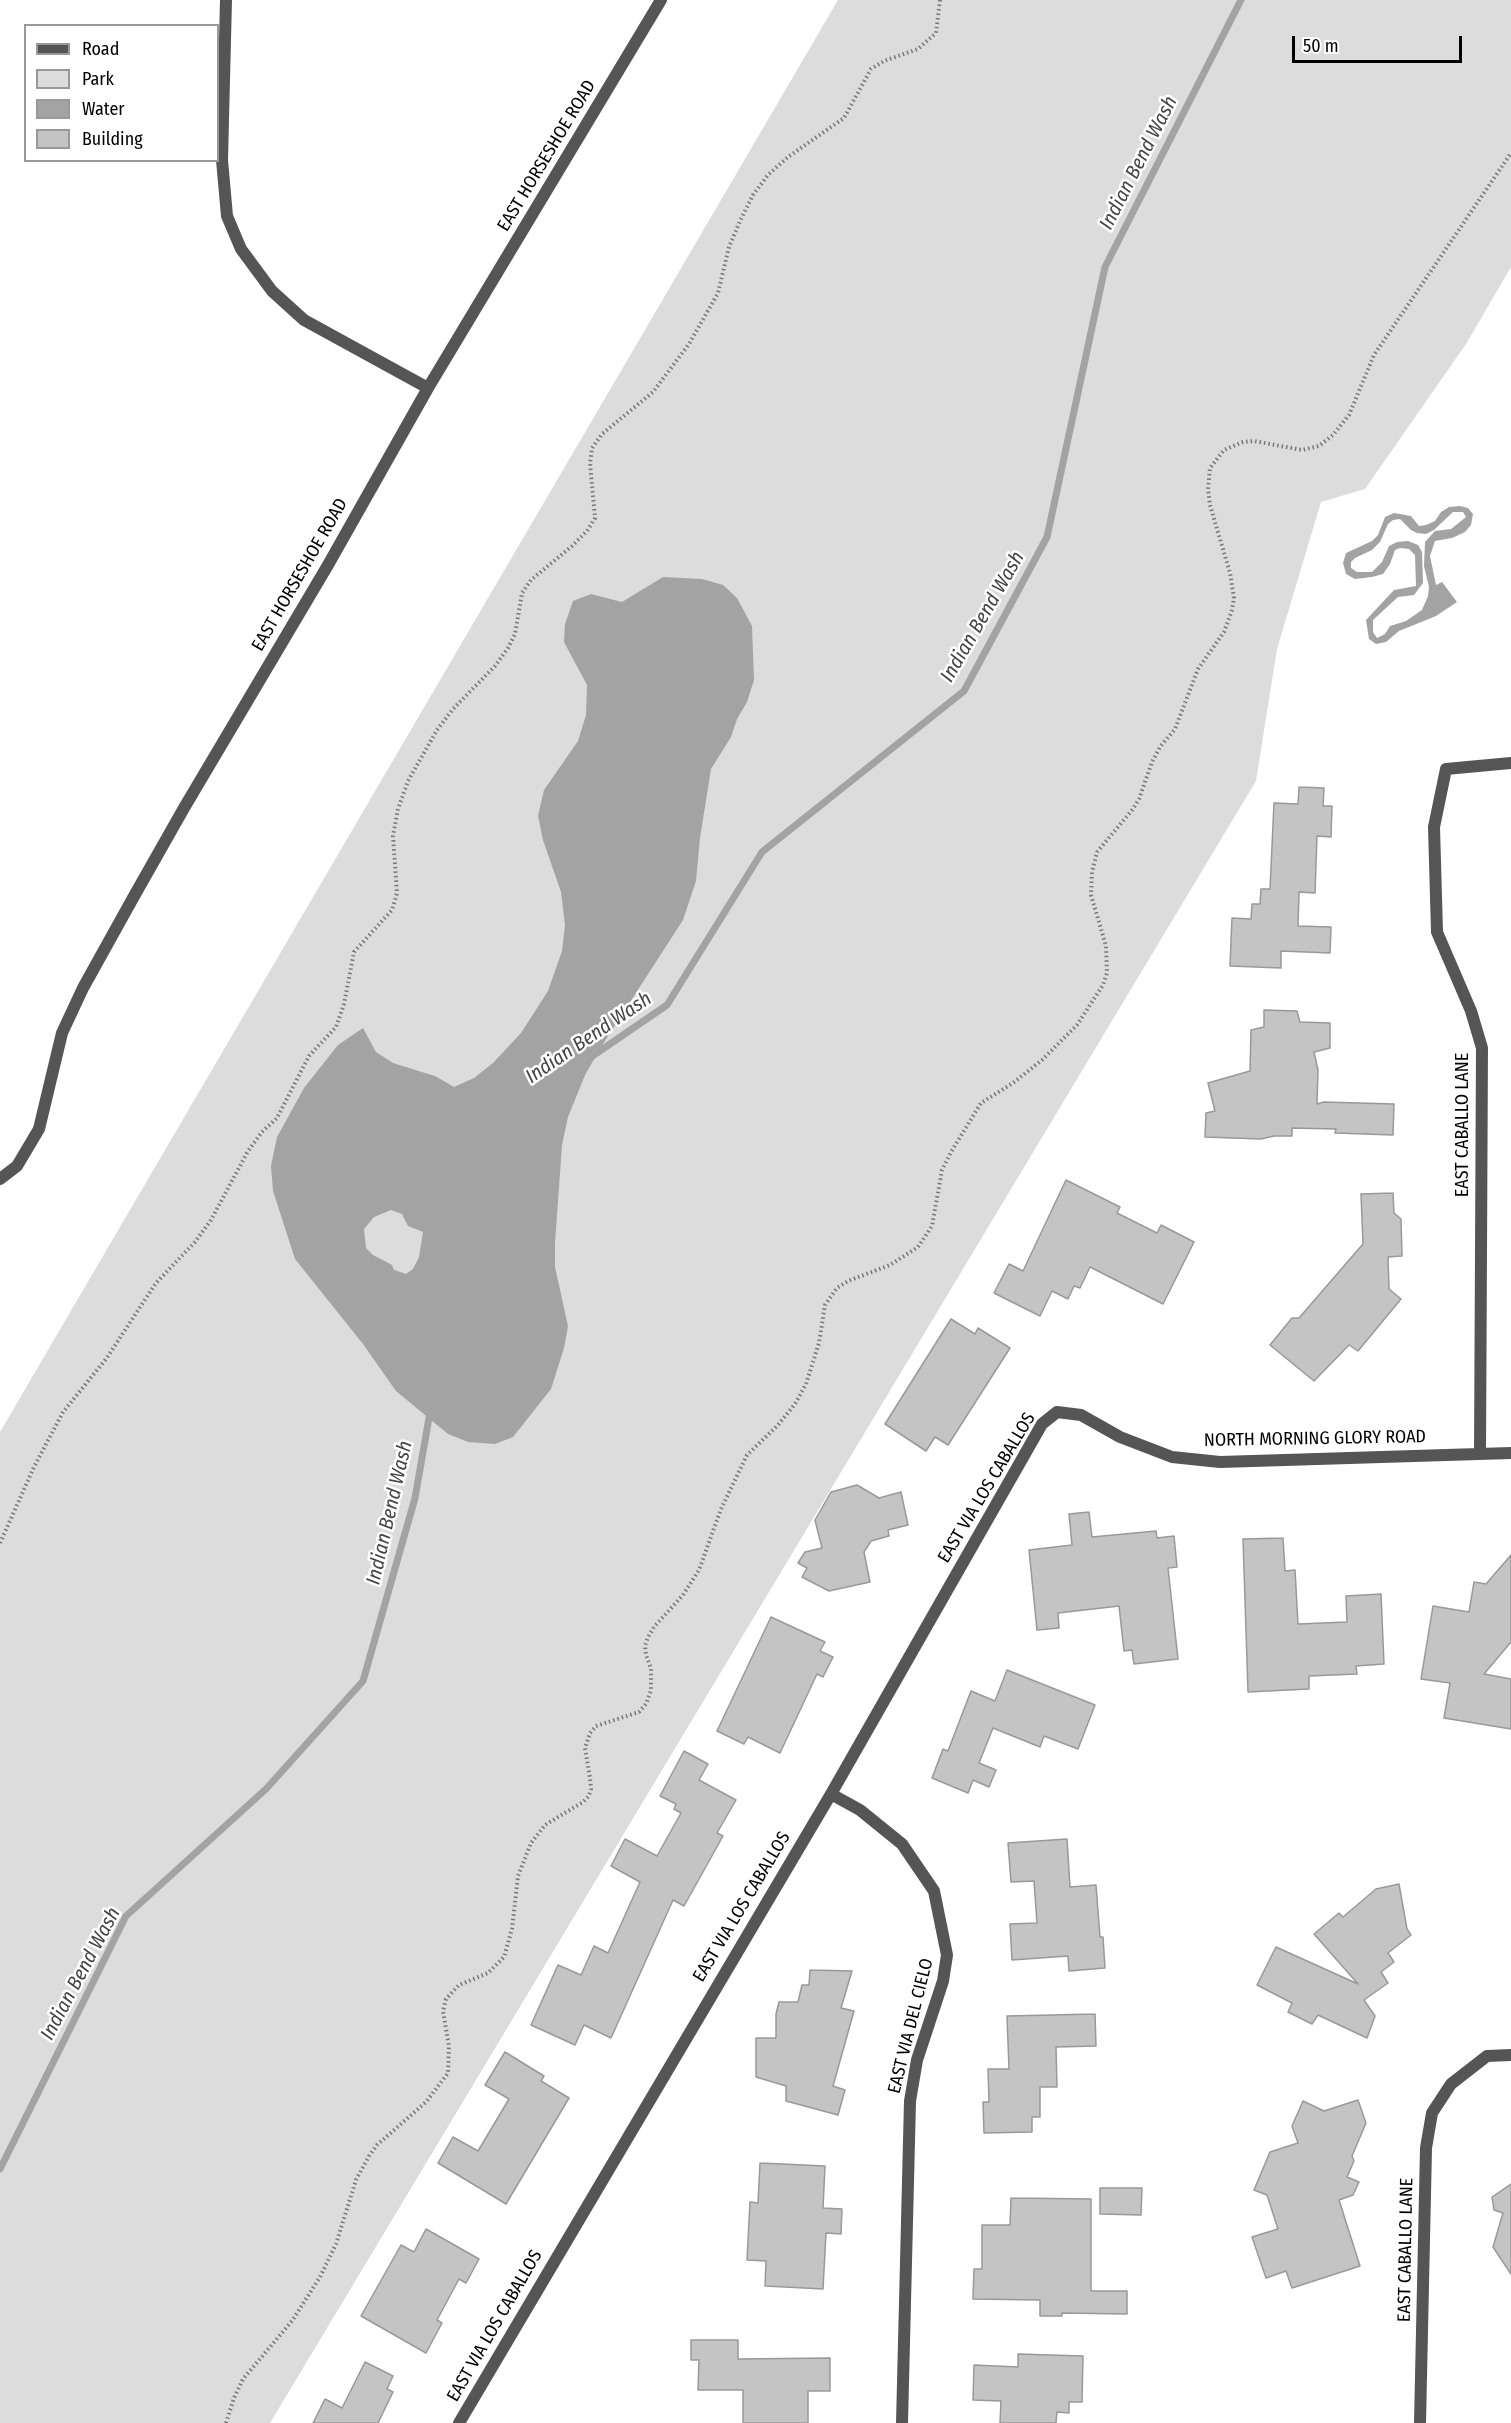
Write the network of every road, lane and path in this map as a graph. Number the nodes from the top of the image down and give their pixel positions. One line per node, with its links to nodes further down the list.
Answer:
1 (226, 0): 5 (street)
2 (661, 0): 5 (street, EAST HORSESHOE ROAD)
3 (940, 0): 11 (path)
4 (1511, 153): 14 (path)
5 (428, 388): 7 (street, EAST HORSESHOE ROAD)
6 (1511, 763): 10 (street, EAST CABALLO LANE)
7 (0, 1179)
8 (1057, 1412): 10 (street, NORTH MORNING GLORY ROAD); 12 (street, EAST VIA LOS CABALLOS)
9 (1511, 1453): 10 (street, NORTH MORNING GLORY ROAD)
10 (1480, 1454)
11 (0, 1543)
12 (831, 1794): 15 (street, EAST VIA LOS CABALLOS); 16 (street, EAST VIA DEL CIELO)
13 (1511, 2055): 17 (street, EAST CABALLO LANE)
14 (226, 2423)
15 (459, 2423)
16 (902, 2423)
17 (1420, 2423)

